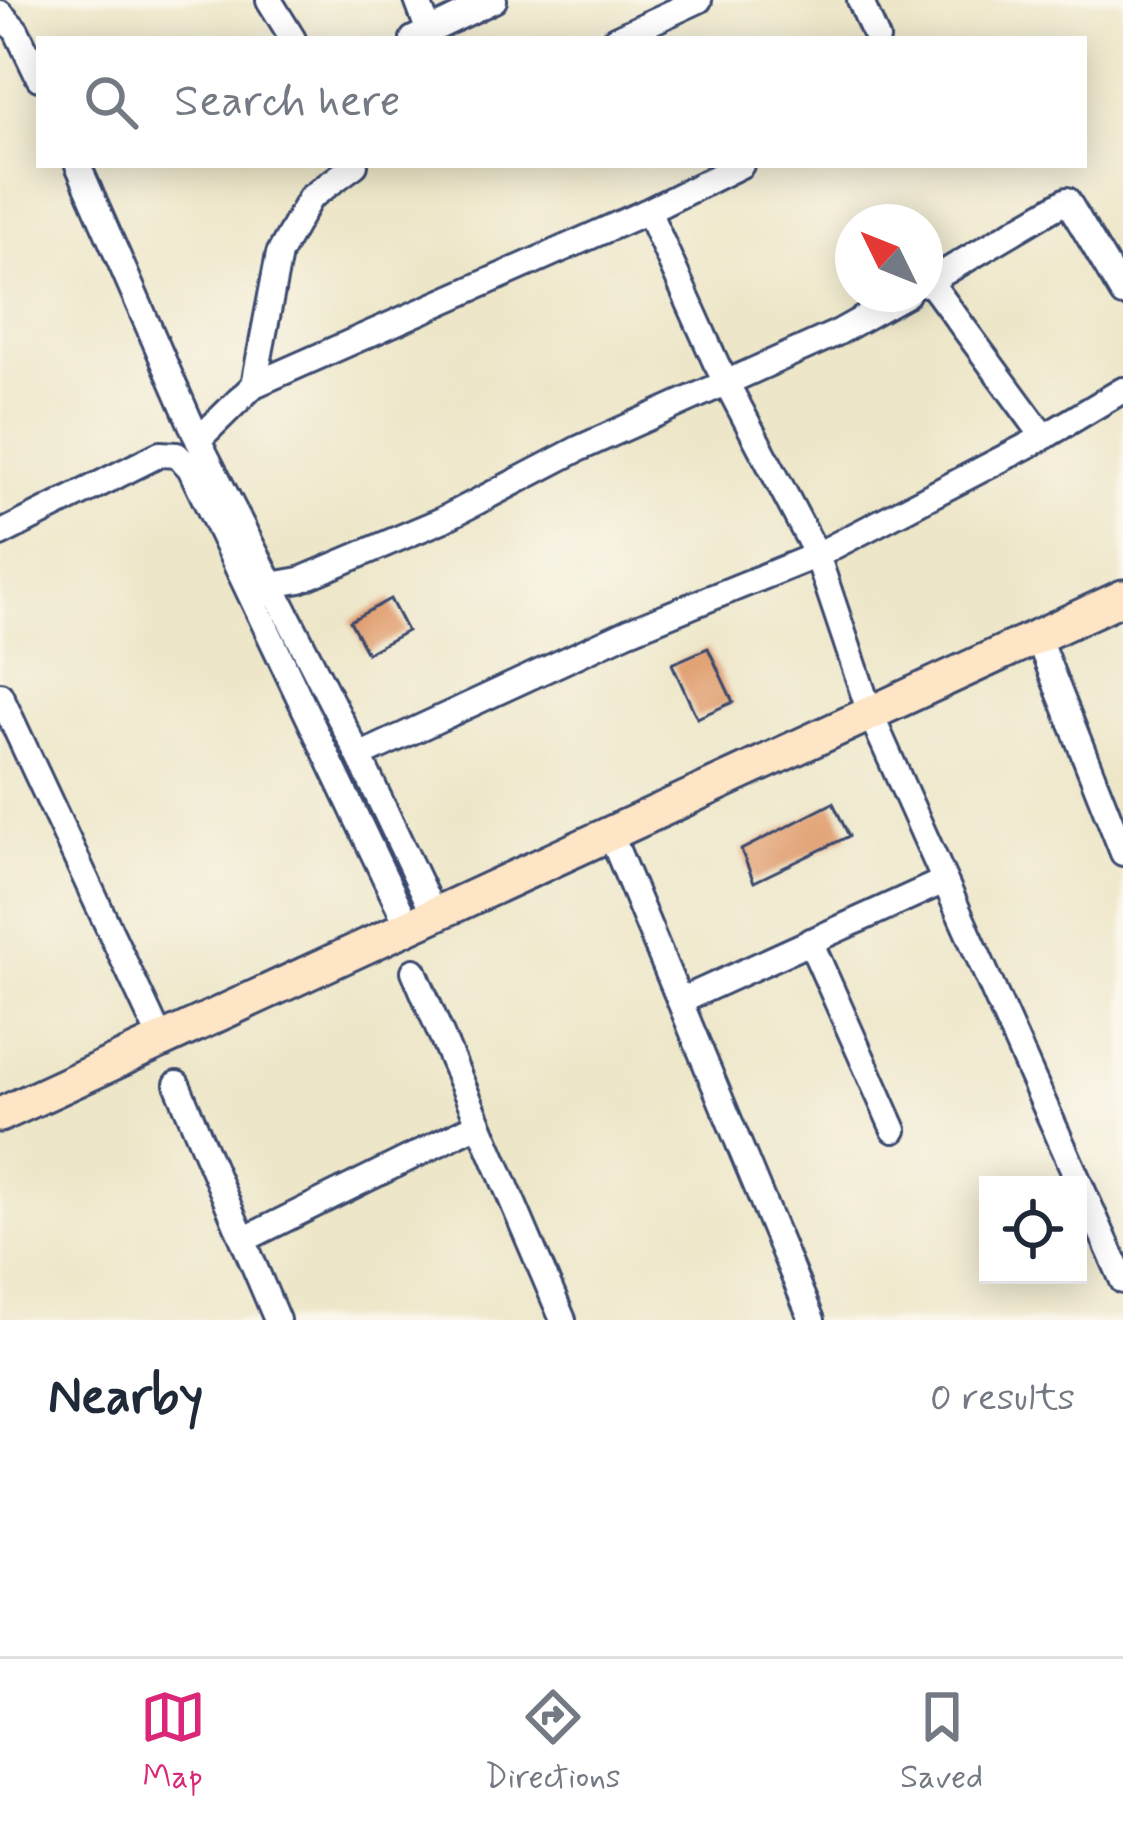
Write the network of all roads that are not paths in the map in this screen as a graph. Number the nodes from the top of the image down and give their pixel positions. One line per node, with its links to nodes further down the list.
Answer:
1 (269, 0): 8 (street)
2 (417, 0): 7 (street)
3 (494, 0): 7 (street)
4 (699, 0): 9 (street)
5 (860, 0): 10 (street)
6 (5, 27): 11 (street)
7 (421, 35)
8 (291, 36)
9 (621, 36)
10 (876, 36)
11 (36, 74)
12 (79, 168): 24 (street)
13 (351, 168): 21 (street)
14 (736, 168): 15 (street)
15 (648, 211): 20 (street); 21 (street)
16 (943, 274): 17 (street)
17 (1123, 294)
18 (875, 312): 20 (street)
19 (942, 312): 23 (street)
20 (727, 384): 26 (street); 27 (street)
21 (254, 385): 24 (street)
22 (1123, 390): 23 (street)
23 (1044, 437): 26 (street)
24 (197, 440): 27 (street)
25 (0, 534): 36 (street)
26 (817, 555): 31 (street); 32 (street)
27 (271, 585): 32 (street)
28 (1123, 597): 29 (street)
29 (1036, 636): 31 (street); 34 (street)
30 (0, 695): 40 (street)
31 (870, 713): 33 (street); 35 (street)
32 (359, 756): 36 (street)
33 (610, 833): 36 (street); 39 (street)
34 (1123, 854)
35 (944, 881): 37 (street); 46 (street)
36 (421, 920): 40 (street)
37 (810, 940): 39 (street); 44 (street)
38 (414, 971): 43 (street)
39 (682, 1000): 49 (street)
40 (160, 1040): 42 (street)
41 (177, 1084): 45 (street)
42 (0, 1115)
43 (478, 1124): 45 (street); 48 (street)
44 (894, 1130)
45 (243, 1240): 47 (street)
46 (1123, 1281)
47 (277, 1320)
48 (563, 1320)
49 (812, 1320)

